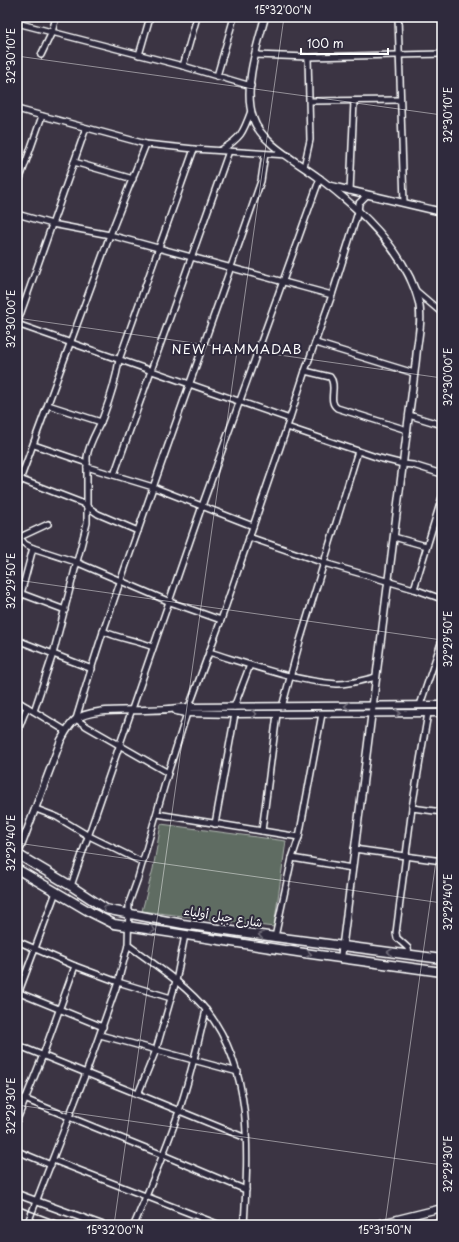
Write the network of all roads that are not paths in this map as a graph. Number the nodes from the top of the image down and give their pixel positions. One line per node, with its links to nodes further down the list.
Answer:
1 (56, 17): 8 (street)
2 (150, 17): 11 (street)
3 (197, 17): 15 (street)
4 (234, 17): 16 (street)
5 (265, 17): 13 (street)
6 (398, 17): 12 (street)
7 (17, 23): 8 (street)
8 (52, 32): 9 (street); 11 (street)
9 (41, 54)
10 (442, 54): 12 (street)
11 (139, 55): 15 (street)
12 (400, 55): 14 (street); 18 (street)
13 (255, 56): 14 (street); 17 (street)
14 (308, 57): 19 (street)
15 (183, 66): 16 (street)
16 (217, 76): 17 (street)
17 (251, 86): 22 (street)
18 (400, 100): 20 (street); 39 (street)
19 (310, 101): 20 (street); 32 (street)
20 (354, 101): 37 (street)
21 (17, 110): 23 (street)
22 (251, 111): 27 (street); 30 (street)
23 (42, 116): 24 (street); 36 (street)
24 (86, 128): 25 (street); 31 (street)
25 (146, 144): 26 (street); 34 (street)
26 (194, 150): 27 (street); 45 (street)
27 (220, 151): 28 (street)
28 (229, 151): 29 (street); 46 (street)
29 (265, 154): 30 (street); 47 (street)
30 (287, 155): 32 (street)
31 (74, 162): 34 (street); 43 (street)
32 (304, 166): 33 (street)
33 (320, 178): 35 (street); 48 (street)
34 (133, 179): 44 (street)
35 (330, 186): 37 (street); 40 (street)
36 (17, 187)
37 (350, 191): 38 (street)
38 (367, 195): 39 (street); 40 (street)
39 (404, 203): 41 (street)
40 (358, 212): 49 (street); 50 (street)
41 (442, 212)
42 (17, 214): 43 (street)
43 (52, 224): 44 (street); 52 (street)
44 (110, 235): 45 (street); 52 (street)
45 (157, 248): 46 (street); 54 (street)
46 (192, 258): 47 (street); 55 (street)
47 (231, 268): 48 (street); 58 (street)
48 (283, 282): 50 (street); 59 (street)
49 (415, 290): 51 (street); 57 (street)
50 (332, 295): 53 (street)
51 (442, 313)
52 (71, 343): 54 (street); 60 (street)
53 (316, 343): 56 (street); 57 (street)
54 (119, 360): 55 (street); 63 (street)
55 (152, 371): 58 (street); 72 (street)
56 (305, 371): 62 (street); 66 (street)
57 (414, 373): 61 (street)
58 (190, 385): 59 (street); 74 (street)
59 (239, 402): 62 (street); 78 (street)
60 (48, 405): 63 (street); 67 (street)
61 (409, 415): 64 (street); 66 (street)
62 (290, 419): 65 (street)
63 (101, 422): 70 (street)
64 (442, 425)
65 (287, 427): 68 (street); 80 (street)
66 (407, 430): 69 (street)
67 (34, 445): 70 (street); 73 (street)
68 (358, 451): 69 (street); 88 (street)
69 (403, 464): 71 (street); 83 (street)
70 (87, 465): 72 (street); 77 (street)
71 (442, 474)
72 (114, 475): 74 (street)
73 (19, 479): 75 (street); 77 (street)
74 (153, 487): 78 (street); 81 (street)
75 (17, 488)
76 (442, 497): 85 (street)
77 (88, 506): 81 (street); 87 (street)
78 (202, 506): 80 (street); 94 (street)
79 (48, 524): 84 (street)
80 (253, 526): 82 (street)
81 (138, 531): 89 (street)
82 (249, 537): 88 (street); 97 (street)
83 (394, 537): 85 (street); 90 (street)
84 (18, 538): 86 (street)
85 (426, 546): 91 (street)
86 (33, 548): 87 (street); 92 (street)
87 (76, 562): 89 (street); 96 (street)
88 (324, 563): 90 (street); 106 (street)
89 (121, 581): 94 (street); 98 (street)
90 (388, 581): 91 (street); 107 (street)
91 (414, 589): 93 (street)
92 (19, 592): 95 (street); 96 (street)
93 (442, 599)
94 (170, 602): 97 (street); 101 (street)
95 (17, 609)
96 (65, 610): 103 (street)
97 (221, 620): 102 (street)
98 (103, 631): 101 (street); 105 (street)
99 (17, 640): 103 (street)
100 (442, 640): 109 (street)
101 (153, 647): 115 (street)
102 (209, 652): 104 (street); 116 (street)
103 (53, 654): 105 (street); 117 (street)
104 (250, 665): 106 (street); 113 (street)
105 (92, 669): 124 (street)
106 (291, 676): 107 (street); 114 (street)
107 (376, 677): 111 (street)
108 (17, 700): 112 (street)
109 (420, 705): 110 (street); 111 (street)
110 (442, 705)
111 (373, 706): 114 (street, one-way to 114); 118 (street)
112 (27, 707): 117 (street); 126 (street)
113 (234, 707): 114 (street); 116 (street)
114 (282, 707)
115 (131, 710): 116 (street); 124 (street); 127 (street)
116 (188, 710): 121 (street); 128 (street)
117 (34, 711): 125 (street)
118 (372, 713): 119 (street, one-way to 119); 123 (street); 137 (street)
119 (428, 713): 120 (street); 129 (street)
120 (442, 713)
121 (235, 714): 122 (street, one-way to 122); 133 (street)
122 (277, 714): 123 (street); 134 (street)
123 (322, 714): 136 (street)
124 (76, 719): 125 (street); 127 (street)
125 (66, 731): 130 (street)
126 (17, 733)
127 (119, 745): 128 (street); 135 (street)
128 (168, 773): 132 (street)
129 (412, 808): 131 (street); 139 (street)
130 (36, 809): 135 (street); 138 (street)
131 (442, 812)
132 (157, 814): 133 (street); 142 (street)
133 (215, 824): 134 (street)
134 (262, 831): 136 (street)
135 (87, 835): 142 (street); 145 (street)
136 (299, 837): 140 (street)
137 (354, 849): 139 (street); 143 (street)
138 (17, 855): 145 (main road, شارع جبل أولياء)
139 (406, 856): 141 (street); 155 (street)
140 (292, 858): 143 (street); 150 (street)
141 (442, 861)
142 (142, 862): 147 (street)
143 (352, 868): 153 (street)
144 (17, 869): 146 (main road, شارع جبل أولياء)
145 (71, 886): 147 (main road, شارع جبل أولياء, one-way to 145)
146 (56, 892): 148 (main road, شارع جبل أولياء); 154 (street)
147 (128, 914): 148 (street); 150 (main road, شارع جبل أولياء, one-way to 147)
148 (130, 926): 149 (main road, شارع جبل أولياء, one-way to 149); 152 (street)
149 (185, 935): 156 (main road, شارع جبل أولياء, one-way to 156); 160 (street)
150 (275, 937): 153 (main road, شارع جبل أولياء)
151 (17, 941): 154 (street)
152 (128, 945): 160 (street); 161 (street)
153 (343, 945): 155 (main road, شارع جبل أولياء, one-way to 153); 156 (street)
154 (34, 948): 158 (street); 162 (street)
155 (409, 955): 157 (main road, شارع جبل أولياء)
156 (341, 958): 159 (main road, شارع جبل أولياء)
157 (442, 959)
158 (75, 966): 161 (street); 164 (street)
159 (442, 972)
160 (176, 981): 163 (street); 165 (street)
161 (118, 982): 163 (street); 166 (street)
162 (18, 994): 164 (street)
163 (171, 998): 169 (street)
164 (60, 1009): 166 (street); 170 (street)
165 (206, 1010): 171 (street); 172 (street)
166 (103, 1027): 167 (street)
167 (100, 1035): 169 (street); 173 (street)
168 (17, 1045): 170 (street)
169 (156, 1050): 171 (street); 174 (street)
170 (43, 1055): 173 (street); 176 (street)
171 (194, 1060): 172 (street); 177 (street)
172 (238, 1072): 180 (street)
173 (86, 1073): 174 (street); 178 (street)
174 (138, 1094): 177 (street)
175 (17, 1096): 176 (street)
176 (25, 1100): 178 (street); 179 (street)
177 (179, 1110): 180 (street); 182 (street)
178 (69, 1118): 182 (street); 183 (street)
179 (17, 1120)
180 (246, 1138): 184 (street)
181 (17, 1151): 183 (street)
182 (163, 1155): 184 (street); 186 (street)
183 (52, 1162): 186 (street); 187 (street)
184 (246, 1190): 193 (street)
185 (17, 1194): 187 (street)
186 (146, 1197): 191 (street); 192 (street)
187 (36, 1201): 189 (street); 190 (street)
188 (442, 1208): 194 (street)
189 (27, 1225)
190 (102, 1225)
191 (134, 1225)
192 (220, 1225)
193 (244, 1225)
194 (373, 1225)

